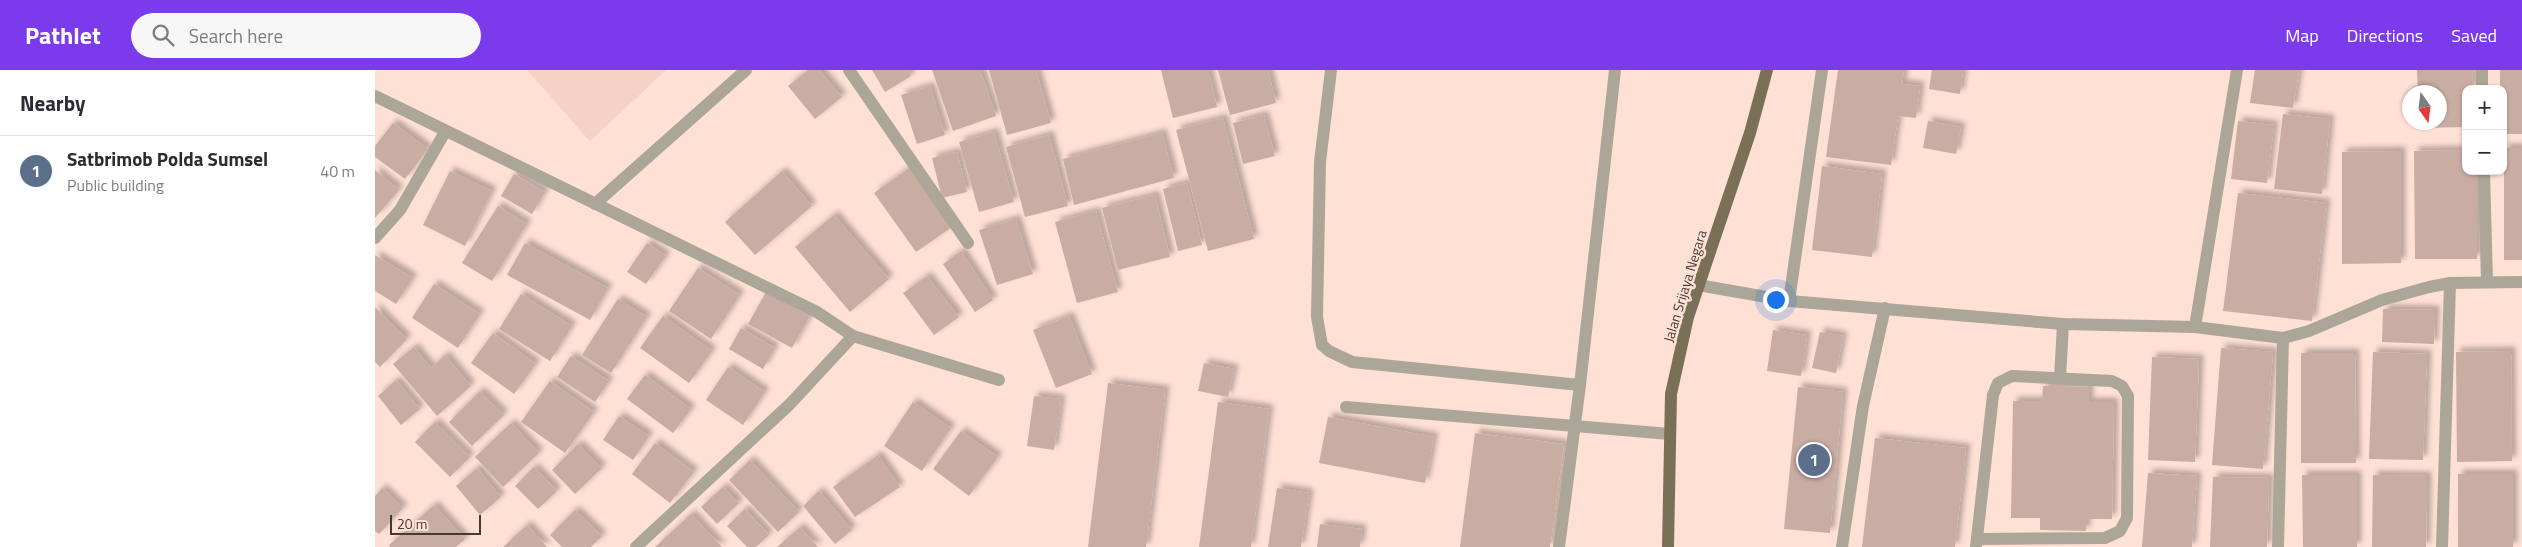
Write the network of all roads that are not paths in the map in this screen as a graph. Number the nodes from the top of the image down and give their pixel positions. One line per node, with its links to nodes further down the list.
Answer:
1 (745, 70): 13 (street)
2 (849, 70): 15 (street)
3 (1331, 70): 28 (street)
4 (1615, 70): 28 (street)
5 (1767, 70): 19 (main road, Jalan Srijaya Negara)
6 (1822, 70): 20 (street)
7 (2237, 70): 23 (street)
8 (2482, 70): 9 (street)
9 (2482, 85)
10 (375, 96): 11 (street)
11 (445, 132): 13 (street); 14 (street)
12 (2484, 175): 16 (street)
13 (595, 204): 24 (street)
14 (375, 238)
15 (968, 243)
16 (2487, 281): 17 (street); 18 (street)
17 (2522, 282)
18 (2450, 283): 25 (street); 38 (street)
19 (1698, 285): 20 (street); 31 (main road, Jalan Srijaya Negara)
20 (1789, 301): 21 (street)
21 (1885, 308): 22 (street); 36 (street)
22 (2063, 324): 23 (street); 26 (street)
23 (2195, 327): 25 (street)
24 (853, 336): 27 (street); 33 (street)
25 (2283, 338): 37 (street)
26 (2060, 378): 32 (street); 32 (street)
27 (999, 380)
28 (1579, 386): 30 (street)
29 (1345, 407): 30 (street)
30 (1575, 424): 31 (street); 34 (street)
31 (1670, 434): 35 (main road, Jalan Srijaya Negara)
32 (1977, 543)
33 (636, 547)
34 (1559, 547)
35 (1668, 547)
36 (1842, 547)
37 (2278, 547)
38 (2442, 547)

